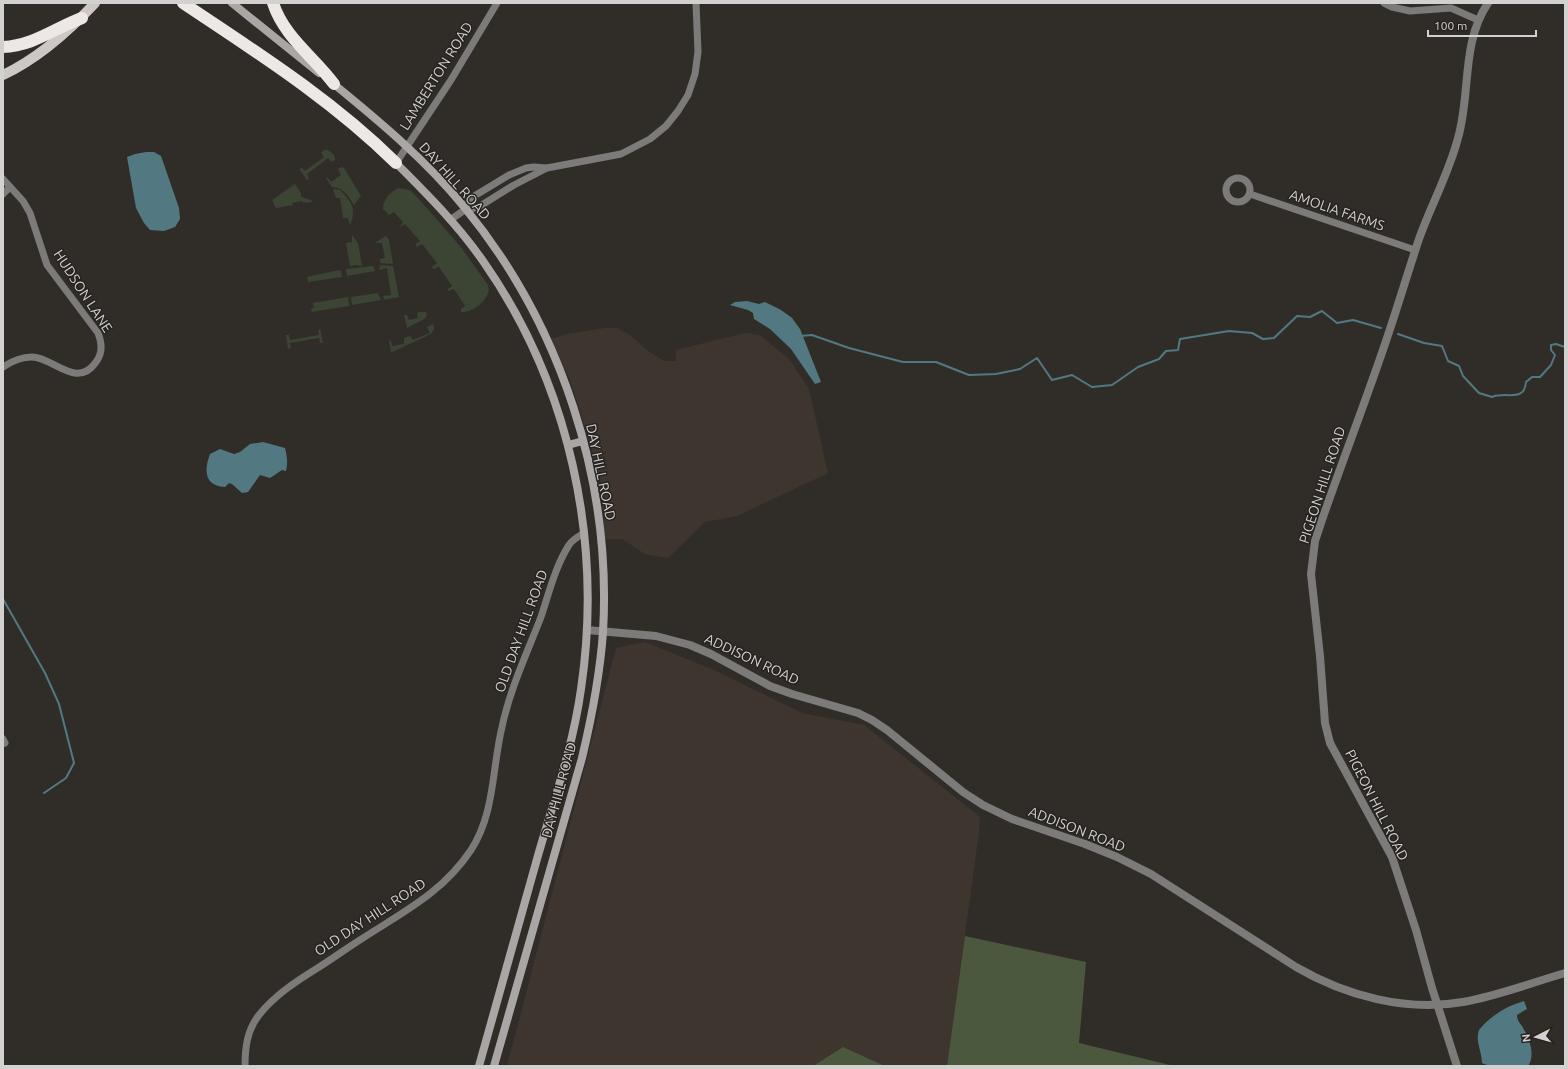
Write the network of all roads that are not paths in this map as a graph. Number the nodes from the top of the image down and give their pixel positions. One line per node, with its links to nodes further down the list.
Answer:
1 (95, 3): 9 (main road)
2 (184, 3): 15 (highway)
3 (232, 3): 13 (main road, DAY HILL ROAD)
4 (273, 3): 13 (highway)
5 (496, 3): 14 (street, LAMBERTON ROAD)
6 (696, 3): 16 (street)
7 (1384, 3): 10 (street)
8 (1488, 3): 10 (street, PIGEON HILL ROAD)
9 (82, 18): 11 (highway); 12 (main road)
10 (1478, 20): 23 (street, PIGEON HILL ROAD)
11 (3, 47)
12 (3, 75)
13 (334, 84): 14 (main road, DAY HILL ROAD)
14 (407, 146): 15 (street, LAMBERTON ROAD); 21 (main road, DAY HILL ROAD)
15 (396, 163): 22 (main road, DAY HILL ROAD)
16 (547, 168): 21 (street); 21 (street)
17 (3, 179): 18 (street, HUDSON LANE)
18 (10, 187): 19 (street); 25 (street, HUDSON LANE)
19 (3, 194)
20 (1250, 194): 23 (street, AMOLIA FARMS)
21 (466, 209): 22 (street); 24 (main road, DAY HILL ROAD)
22 (450, 220): 26 (main road, DAY HILL ROAD)
23 (1415, 250): 35 (street, PIGEON HILL ROAD)
24 (555, 360): 26 (main road); 27 (main road, DAY HILL ROAD)
25 (3, 367)
26 (542, 367): 28 (main road, DAY HILL ROAD)
27 (583, 441): 28 (main road); 31 (main road, DAY HILL ROAD)
28 (568, 445): 29 (main road, DAY HILL ROAD)
29 (584, 533): 30 (main road, DAY HILL ROAD); 38 (street, OLD DAY HILL ROAD)
30 (587, 630): 31 (street, ADDISON ROAD); 32 (main road, DAY HILL ROAD)
31 (603, 631): 33 (main road, DAY HILL ROAD); 35 (street, ADDISON ROAD)
32 (518, 929): 33 (main road); 36 (main road, DAY HILL ROAD)
33 (532, 935): 37 (main road, DAY HILL ROAD)
34 (1565, 973): 35 (street, ADDISON ROAD)
35 (1438, 1004): 39 (street, PIGEON HILL ROAD)
36 (480, 1062): 37 (main road)
37 (495, 1064)
38 (246, 1066)
39 (1457, 1066)

